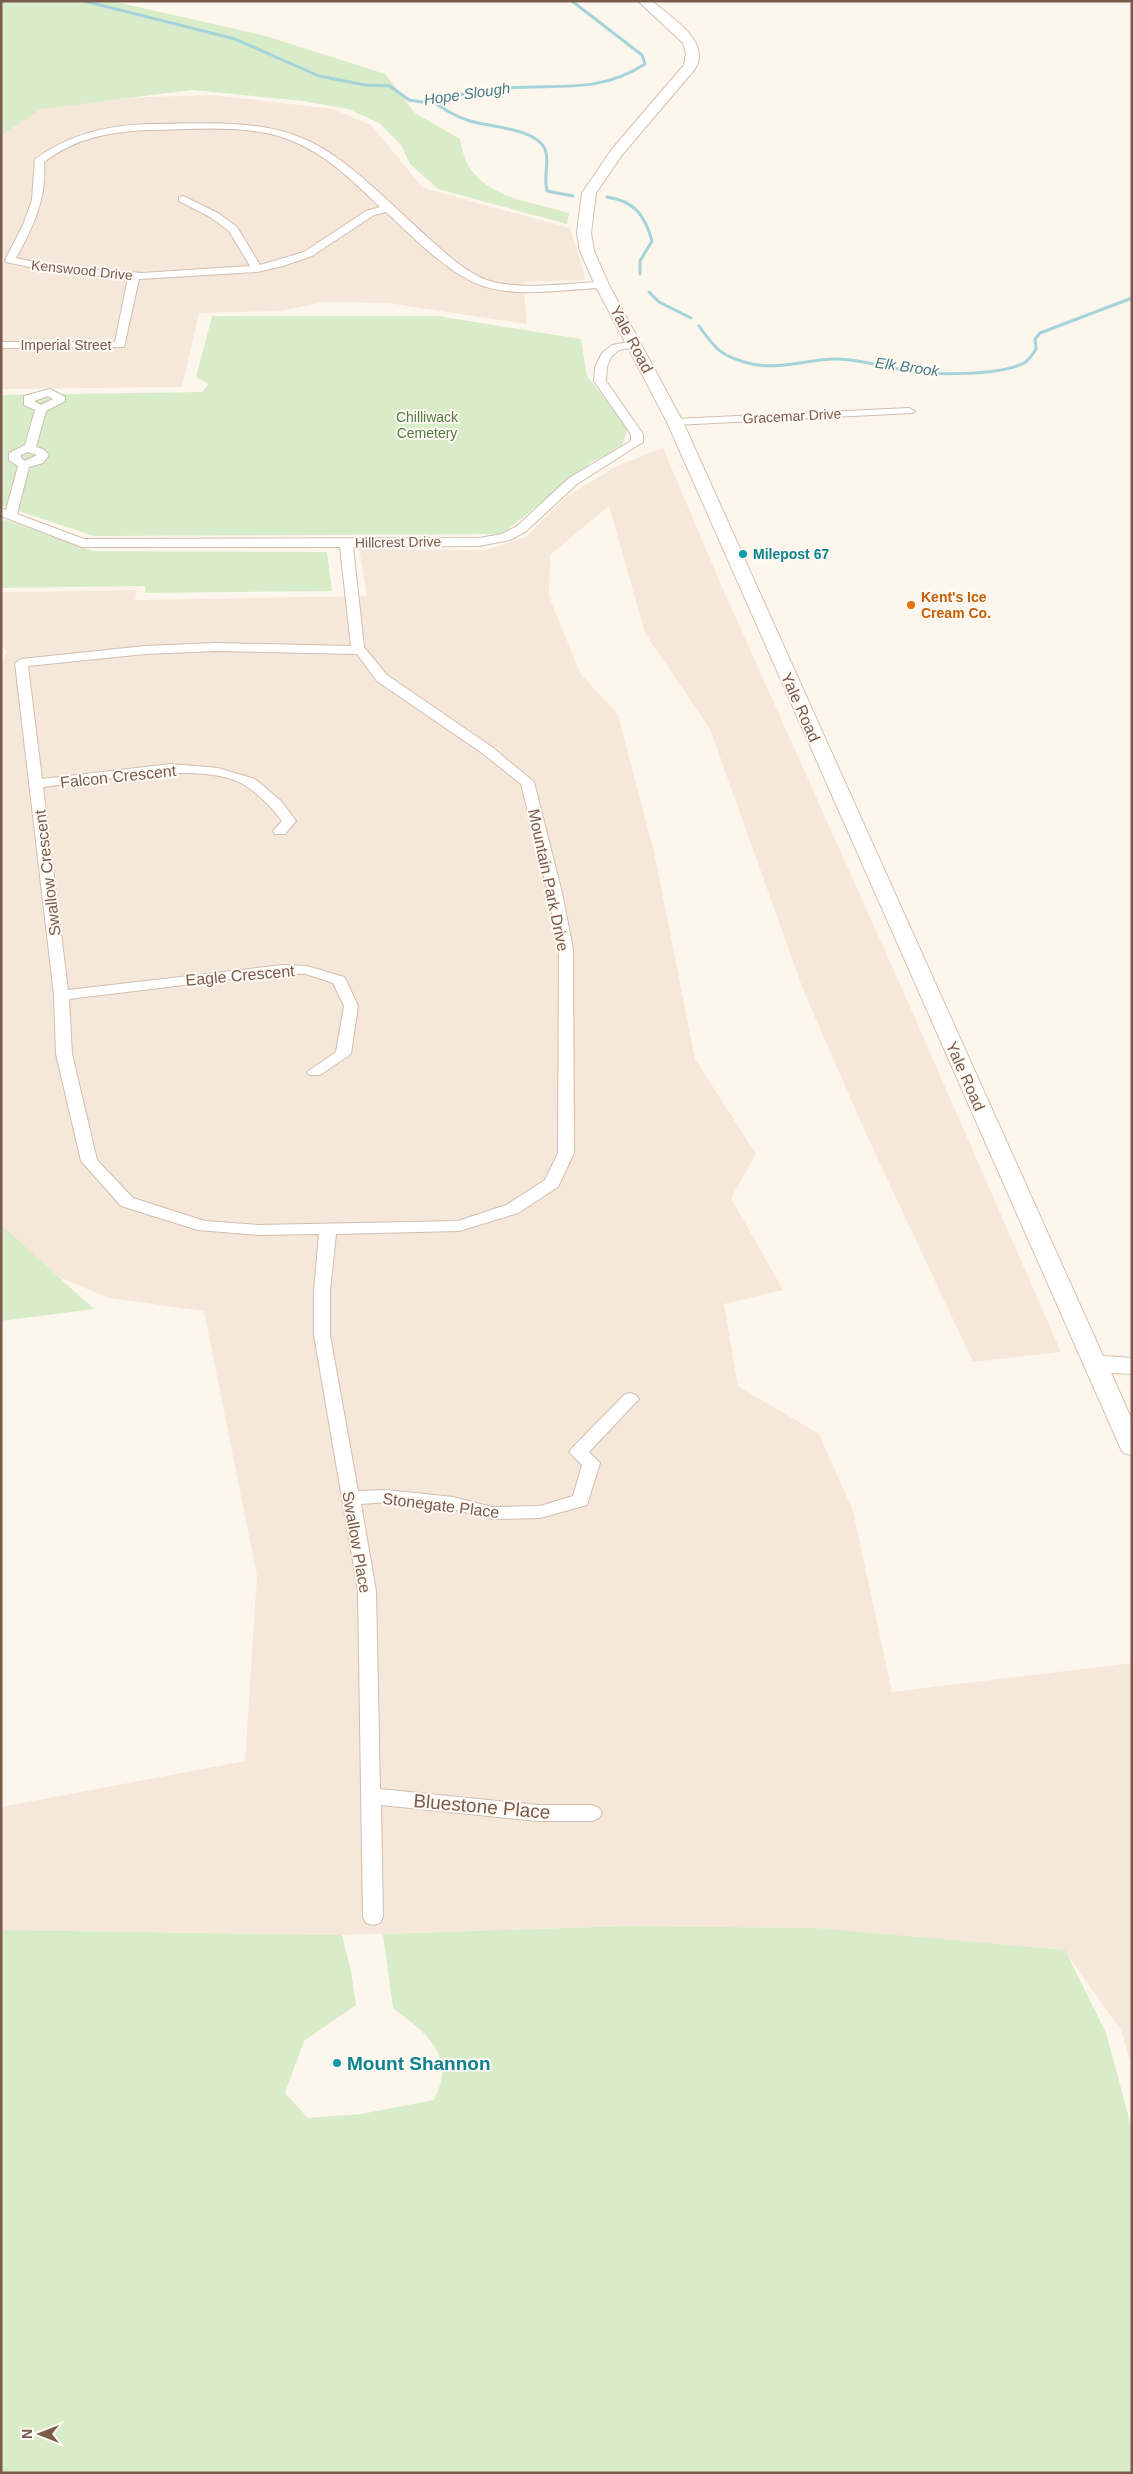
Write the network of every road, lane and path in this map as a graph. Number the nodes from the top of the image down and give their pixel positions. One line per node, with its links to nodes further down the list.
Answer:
1 (644, 1): 6 (main road, Yale Road)
2 (183, 199): 4 (street)
3 (388, 208): 4 (street, Kenswood Drive); 5 (street, Kenswood Drive); 6 (street, Kenswood Drive)
4 (257, 269): 5 (street, Kenswood Drive)
5 (134, 276): 8 (street, Imperial Street)
6 (602, 285): 7 (main road, Yale Road)
7 (635, 344): 11 (main road, Yale Road); 13 (street, Hillcrest Drive)
8 (1, 345)
9 (41, 409): 12 (street)
10 (909, 411): 11 (street, Gracemar Drive)
11 (675, 422): 20 (main road, Yale Road)
12 (6, 514): 13 (street, Hillcrest Drive)
13 (346, 543): 14 (street, Mountain Park Drive)
14 (361, 650): 15 (street, Swallow Crescent); 19 (street, Mountain Park Drive)
15 (36, 784): 16 (street, Falcon Crescent); 17 (street, Swallow Crescent)
16 (280, 831)
17 (61, 995): 18 (street, Eagle Crescent); 19 (street, Swallow Crescent)
18 (315, 1072)
19 (328, 1228): 24 (street, Swallow Place)
20 (1096, 1364): 21 (main road); 23 (main road, Yale Road)
21 (1132, 1366)
22 (630, 1400): 24 (street, Stonegate Place)
23 (1132, 1447)
24 (350, 1498): 25 (street, Swallow Place)
25 (372, 1796): 26 (street, Bluestone Place); 27 (street, Swallow Place)
26 (592, 1813)
27 (373, 1917)

